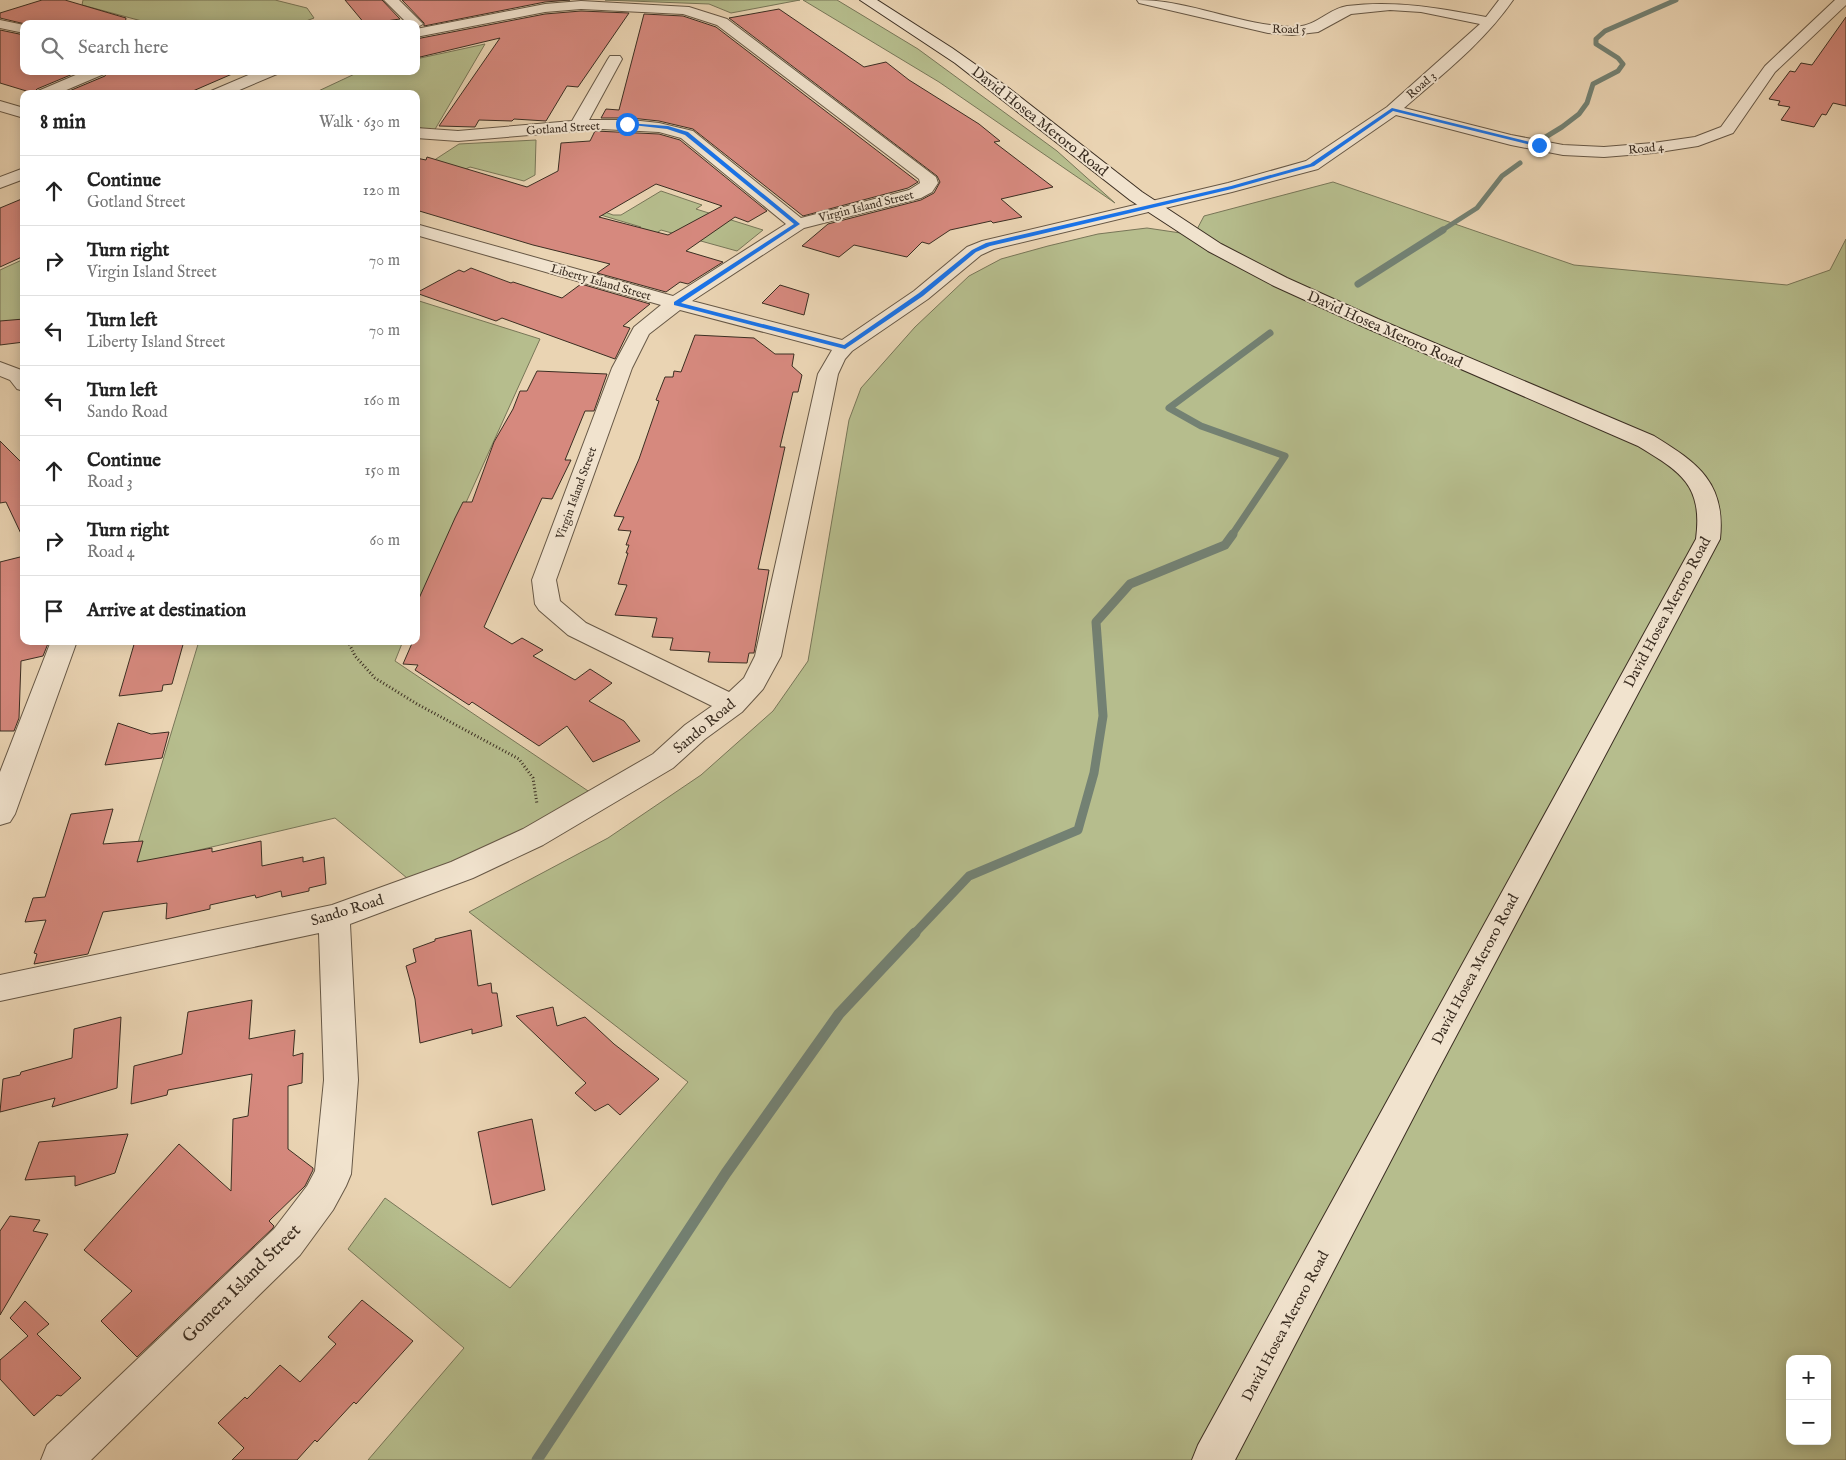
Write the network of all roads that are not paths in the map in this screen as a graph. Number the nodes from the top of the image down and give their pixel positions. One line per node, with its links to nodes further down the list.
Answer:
1 (391, 0): 6 (street)
2 (867, 0): 26 (street, David Hosea Meroro Road)
3 (1144, 0): 7 (street, Road 5)
4 (1506, 0): 7 (street, Road 3)
5 (1843, 0): 20 (street, Road 4)
6 (410, 20)
7 (1490, 22): 20 (street, Road 3)
8 (0, 24): 10 (street)
9 (420, 28): 27 (street, Virgin Island Street)
10 (20, 29)
11 (615, 59): 22 (street)
12 (90, 75): 15 (street)
13 (262, 75): 14 (street)
14 (235, 86): 16 (street); 17 (street)
15 (53, 90)
16 (226, 90)
17 (250, 90)
18 (20, 103): 19 (street)
19 (4, 107): 21 (street)
20 (1392, 110): 26 (street, Road 3)
21 (20, 112)
22 (578, 125): 23 (street, Gotland Street); 27 (street, Gotland Street)
23 (420, 132)
24 (20, 175): 25 (street)
25 (0, 183)
26 (1151, 207): 30 (street, Sando Road); 40 (street, David Hosea Meroro Road)
27 (798, 224): 29 (street, Virgin Island Street)
28 (420, 230): 29 (street, Liberty Island Street)
29 (676, 304): 30 (street, Liberty Island Street); 34 (street, Virgin Island Street)
30 (845, 347): 34 (street, Sando Road)
31 (0, 368): 32 (street)
32 (20, 379)
33 (62, 645): 35 (street)
34 (732, 705): 37 (street, Sando Road)
35 (6, 776): 36 (street)
36 (0, 814)
37 (334, 917): 38 (street, Sando Road); 39 (street, Gomera Island Street)
38 (0, 988)
39 (62, 1460)
40 (1213, 1460)

